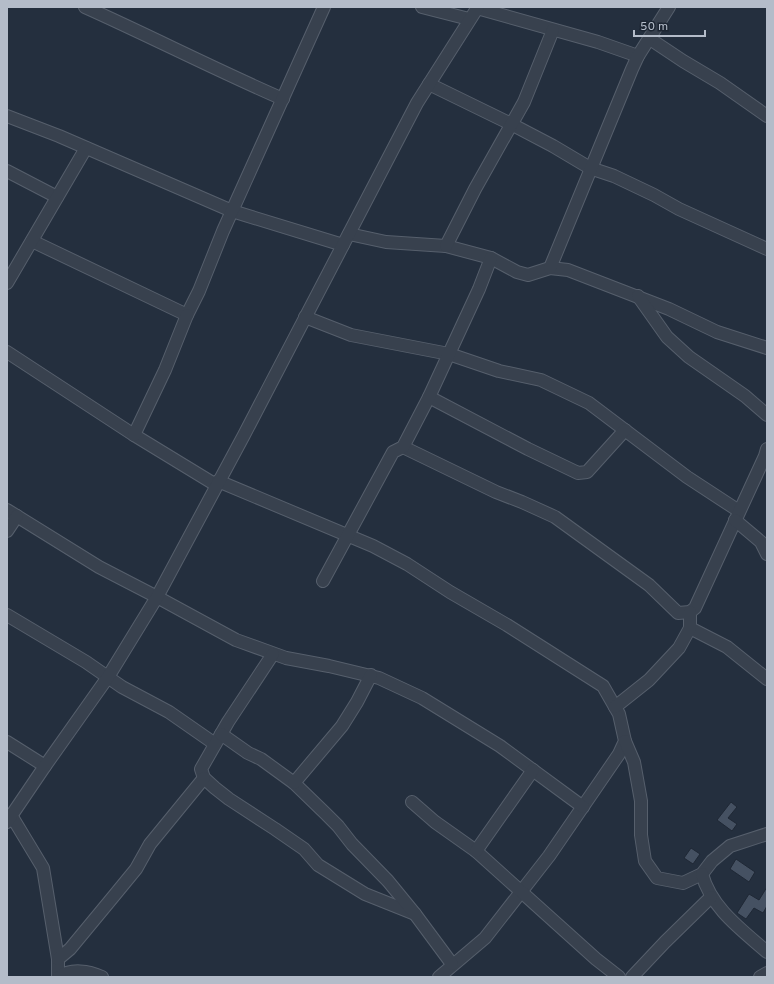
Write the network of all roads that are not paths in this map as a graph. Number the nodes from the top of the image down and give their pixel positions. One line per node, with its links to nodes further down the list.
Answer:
1 (85, 7): 11 (street)
2 (324, 7): 11 (street)
3 (422, 7): 6 (street)
4 (669, 7): 8 (street)
5 (477, 8): 6 (street); 7 (street)
6 (469, 19): 10 (street)
7 (553, 30): 9 (street); 14 (street)
8 (650, 38): 9 (street); 13 (street)
9 (638, 56): 16 (street)
10 (429, 84): 14 (street); 20 (street)
11 (283, 99): 19 (street)
12 (7, 116): 15 (street)
13 (767, 116)
14 (511, 124): 16 (street); 23 (street)
15 (86, 148): 18 (street); 19 (street)
16 (590, 168): 24 (street); 26 (street)
17 (7, 171): 18 (street)
18 (57, 197): 21 (street)
19 (232, 211): 22 (street); 29 (street)
20 (348, 234): 22 (street); 23 (street)
21 (32, 241): 27 (street); 29 (street)
22 (343, 245): 30 (street)
23 (446, 246): 25 (street)
24 (767, 249)
25 (491, 258): 26 (street); 33 (street)
26 (550, 268): 28 (street)
27 (9, 275)
28 (638, 296): 31 (street); 35 (street)
29 (187, 315): 37 (street)
30 (305, 317): 33 (street); 40 (street)
31 (767, 348)
32 (7, 352): 37 (street)
33 (449, 354): 34 (street); 36 (street)
34 (429, 397): 36 (street); 38 (street)
35 (767, 415)
36 (625, 430): 42 (street)
37 (134, 436): 40 (street)
38 (403, 447): 44 (street); 48 (street)
39 (767, 448): 42 (street)
40 (217, 483): 44 (street); 47 (street)
41 (12, 513): 43 (street); 47 (street)
42 (737, 515): 45 (street); 48 (street)
43 (7, 530)
44 (349, 535): 46 (street); 55 (street)
45 (767, 554)
46 (323, 581)
47 (157, 597): 51 (street); 53 (street)
48 (690, 612): 50 (street)
49 (7, 615): 53 (street)
50 (690, 628): 54 (street); 55 (street)
51 (273, 654): 52 (street); 56 (street)
52 (371, 675): 60 (street); 62 (street)
53 (108, 677): 56 (street); 59 (street)
54 (767, 678)
55 (615, 707): 58 (street)
56 (218, 739): 61 (street); 62 (street)
57 (7, 742): 59 (street)
58 (625, 742): 64 (street); 68 (street)
59 (45, 766): 65 (street)
60 (532, 770): 64 (street); 67 (street)
61 (204, 778): 71 (street); 73 (street)
62 (294, 783): 71 (street)
63 (412, 802): 67 (street)
64 (582, 807): 69 (street)
65 (9, 819): 73 (street)
66 (767, 834): 68 (street)
67 (476, 851): 69 (street)
68 (702, 874): 70 (street)
69 (521, 891): 74 (street); 79 (street)
70 (712, 897): 72 (street); 80 (street)
71 (415, 914): 74 (street)
72 (767, 952)
73 (58, 959): 76 (street)
74 (452, 964): 78 (street)
75 (767, 973): 81 (street)
76 (59, 977): 77 (street)
77 (102, 977)
78 (439, 977)
79 (619, 977)
80 (632, 977)
81 (760, 977)

